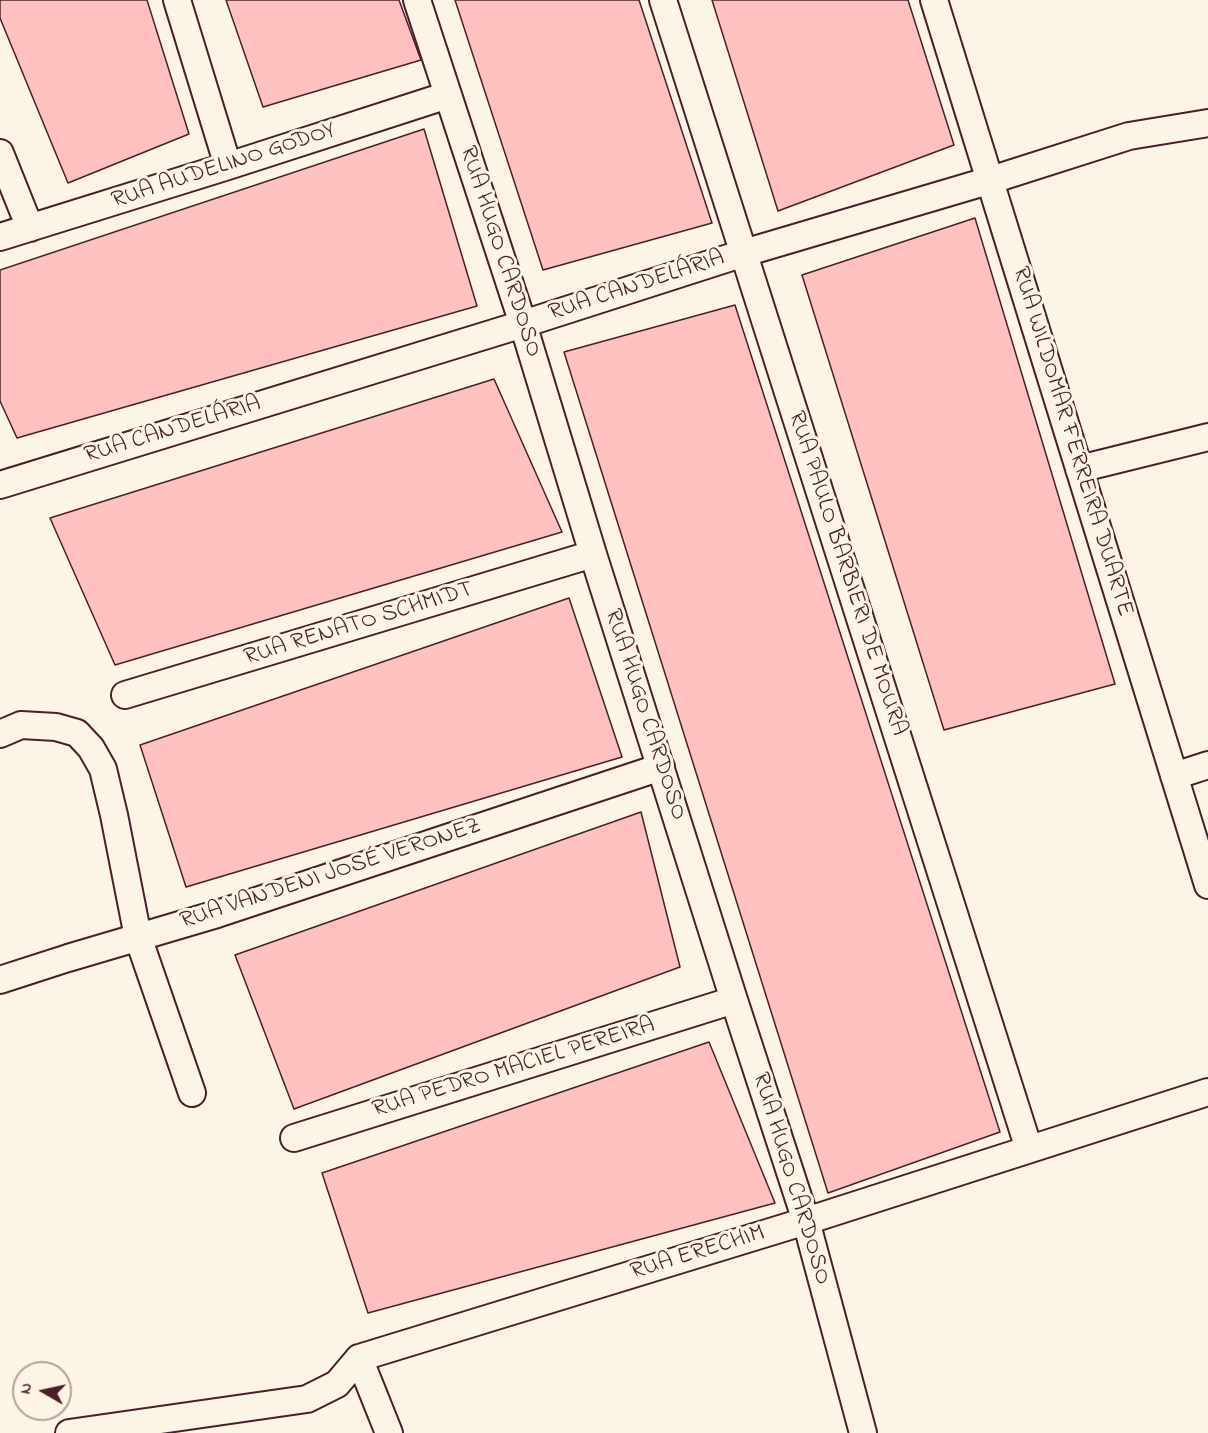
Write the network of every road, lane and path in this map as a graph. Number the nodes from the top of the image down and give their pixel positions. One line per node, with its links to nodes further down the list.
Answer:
1 (177, 0): 8 (street)
2 (417, 0): 5 (street, RUA HUGO CARDOSO)
3 (663, 0): 12 (street, RUA PAULO BARBIERI DE MOURA)
4 (934, 0): 9 (street, RUA WILDOMAR FERREIRA DUARTE)
5 (448, 95): 8 (street, RUA AUDELINO GODOY); 13 (street, RUA HUGO CARDOSO)
6 (1208, 123): 9 (street, RUA CANDELÁRIA)
7 (0, 153): 10 (street)
8 (228, 166): 10 (street, RUA AUDELINO GODOY)
9 (991, 180): 12 (street, RUA CANDELÁRIA); 15 (street, RUA WILDOMAR FERREIRA DUARTE)
10 (30, 228): 11 (street, RUA AUDELINO GODOY)
11 (0, 237)
12 (744, 253): 13 (street, RUA CANDELÁRIA); 30 (street, RUA PAULO BARBIERI DE MOURA)
13 (523, 324): 16 (street, RUA CANDELÁRIA); 17 (street, RUA HUGO CARDOSO)
14 (1208, 437): 15 (street)
15 (1079, 469): 22 (street, RUA WILDOMAR FERREIRA DUARTE)
16 (0, 485)
17 (593, 554): 18 (street, RUA RENATO SCHMIDT); 21 (street, RUA HUGO CARDOSO)
18 (125, 695)
19 (0, 734): 24 (street)
20 (1208, 765): 22 (street)
21 (661, 767): 24 (street, RUA VANDENI JOSÉ VERONEZ); 26 (street, RUA HUGO CARDOSO)
22 (1174, 776): 23 (street, RUA WILDOMAR FERREIRA DUARTE)
23 (1208, 885)
24 (138, 937): 25 (street, RUA VANDENI JOSÉ VERONEZ); 28 (street)
25 (0, 980)
26 (734, 1000): 29 (street, RUA PEDRO MACIEL PEREIRA); 31 (street, RUA HUGO CARDOSO)
27 (1208, 1092): 30 (street, RUA ERECHIM)
28 (192, 1093)
29 (294, 1138)
30 (1029, 1149): 31 (street, RUA ERECHIM)
31 (806, 1221): 32 (street, RUA ERECHIM); 36 (street, RUA HUGO CARDOSO)
32 (359, 1358): 33 (street); 35 (street)
33 (156, 1427): 34 (street)
34 (69, 1433)
35 (389, 1433)
36 (863, 1433)

